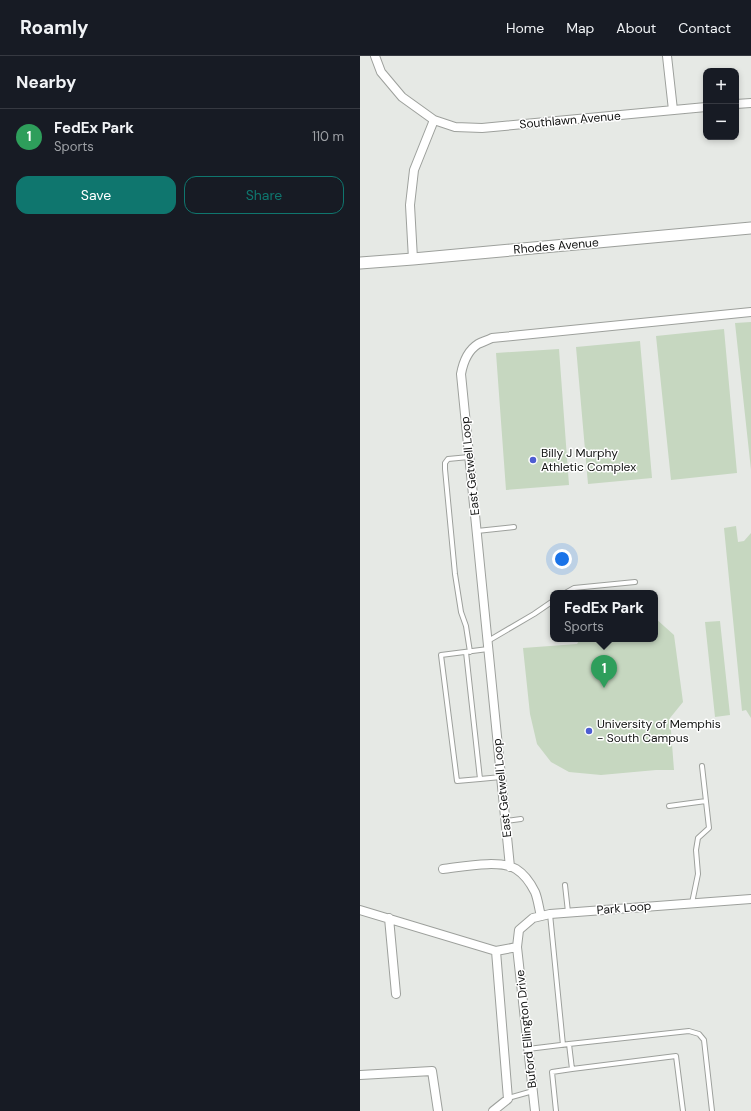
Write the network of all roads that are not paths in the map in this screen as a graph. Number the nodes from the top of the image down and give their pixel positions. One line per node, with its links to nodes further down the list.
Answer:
1 (375, 56): 7 (street, Southlawn Avenue)
2 (667, 56): 6 (street)
3 (751, 103): 4 (street)
4 (739, 104)
5 (703, 107): 6 (street, Southlawn Avenue)
6 (672, 110): 7 (street, Southlawn Avenue)
7 (434, 120): 9 (street)
8 (751, 228): 9 (main road, Rhodes Avenue)
9 (412, 259): 10 (main road, Rhodes Avenue)
10 (360, 263)
11 (751, 312): 12 (street, East Getwell Loop)
12 (469, 457): 14 (street, East Getwell Loop); 19 (lane)
13 (514, 527): 14 (lane)
14 (477, 531): 18 (street, East Getwell Loop)
15 (635, 582): 16 (lane)
16 (570, 590)
17 (550, 603): 18 (lane)
18 (488, 645): 19 (lane); 21 (street, East Getwell Loop)
19 (468, 652): 22 (lane); 22 (lane)
20 (702, 766): 23 (lane)
21 (501, 777): 22 (lane); 26 (street, East Getwell Loop)
22 (480, 779)
23 (706, 801): 24 (lane); 31 (lane)
24 (669, 806)
25 (521, 819): 26 (lane)
26 (505, 821): 27 (street, East Getwell Loop)
27 (510, 867): 28 (street); 35 (street)
28 (443, 869)
29 (565, 885): 33 (lane)
30 (751, 899): 31 (street, Park Loop)
31 (692, 903): 33 (street, Park Loop)
32 (360, 910): 36 (street)
33 (568, 913): 34 (street, Park Loop)
34 (550, 914): 35 (street, Park Loop); 41 (lane)
35 (541, 916): 37 (street, Park Loop)
36 (389, 918): 38 (street); 39 (street)
37 (517, 947): 38 (street); 42 (street, Buford Ellington Drive)
38 (496, 951): 46 (street)
39 (396, 994)
40 (569, 1044): 41 (lane); 43 (lane); 52 (lane)
41 (563, 1045): 42 (lane)
42 (528, 1049): 45 (street, Buford Ellington Drive)
43 (572, 1069): 50 (lane); 51 (lane)
44 (360, 1075): 47 (street)
45 (533, 1091): 46 (lane); 49 (street, Buford Ellington Drive)
46 (508, 1098): 48 (street)
47 (438, 1111)
48 (493, 1111)
49 (535, 1111)
50 (556, 1111)
51 (683, 1111)
52 (712, 1111)

